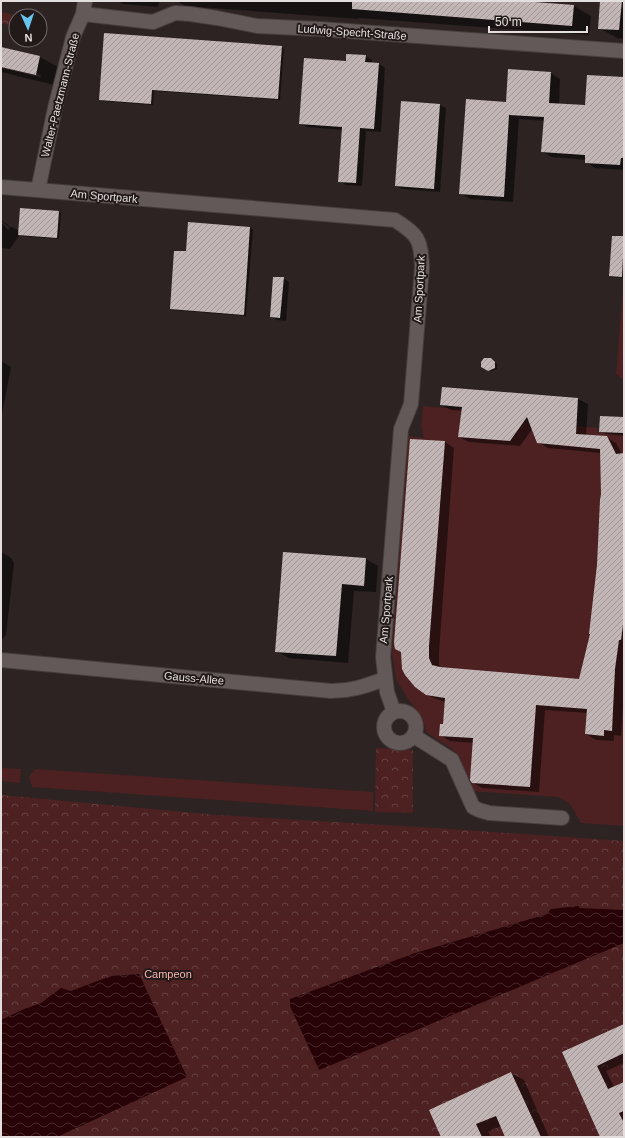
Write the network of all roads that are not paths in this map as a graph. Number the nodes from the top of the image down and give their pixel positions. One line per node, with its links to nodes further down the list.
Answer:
1 (84, 8): 2 (street, Ludwig-Specht-Straße); 4 (street, Walter-Paetzmann-Straße)
2 (624, 51)
3 (1, 187): 4 (street, Am Sportpark)
4 (38, 190): 6 (street, Am Sportpark)
5 (1, 660): 6 (street, Gauss-Allee)
6 (385, 679): 7 (street, Am Sportpark)
7 (394, 712): 8 (street); 8 (street)
8 (414, 736): 9 (street)
9 (562, 818)

